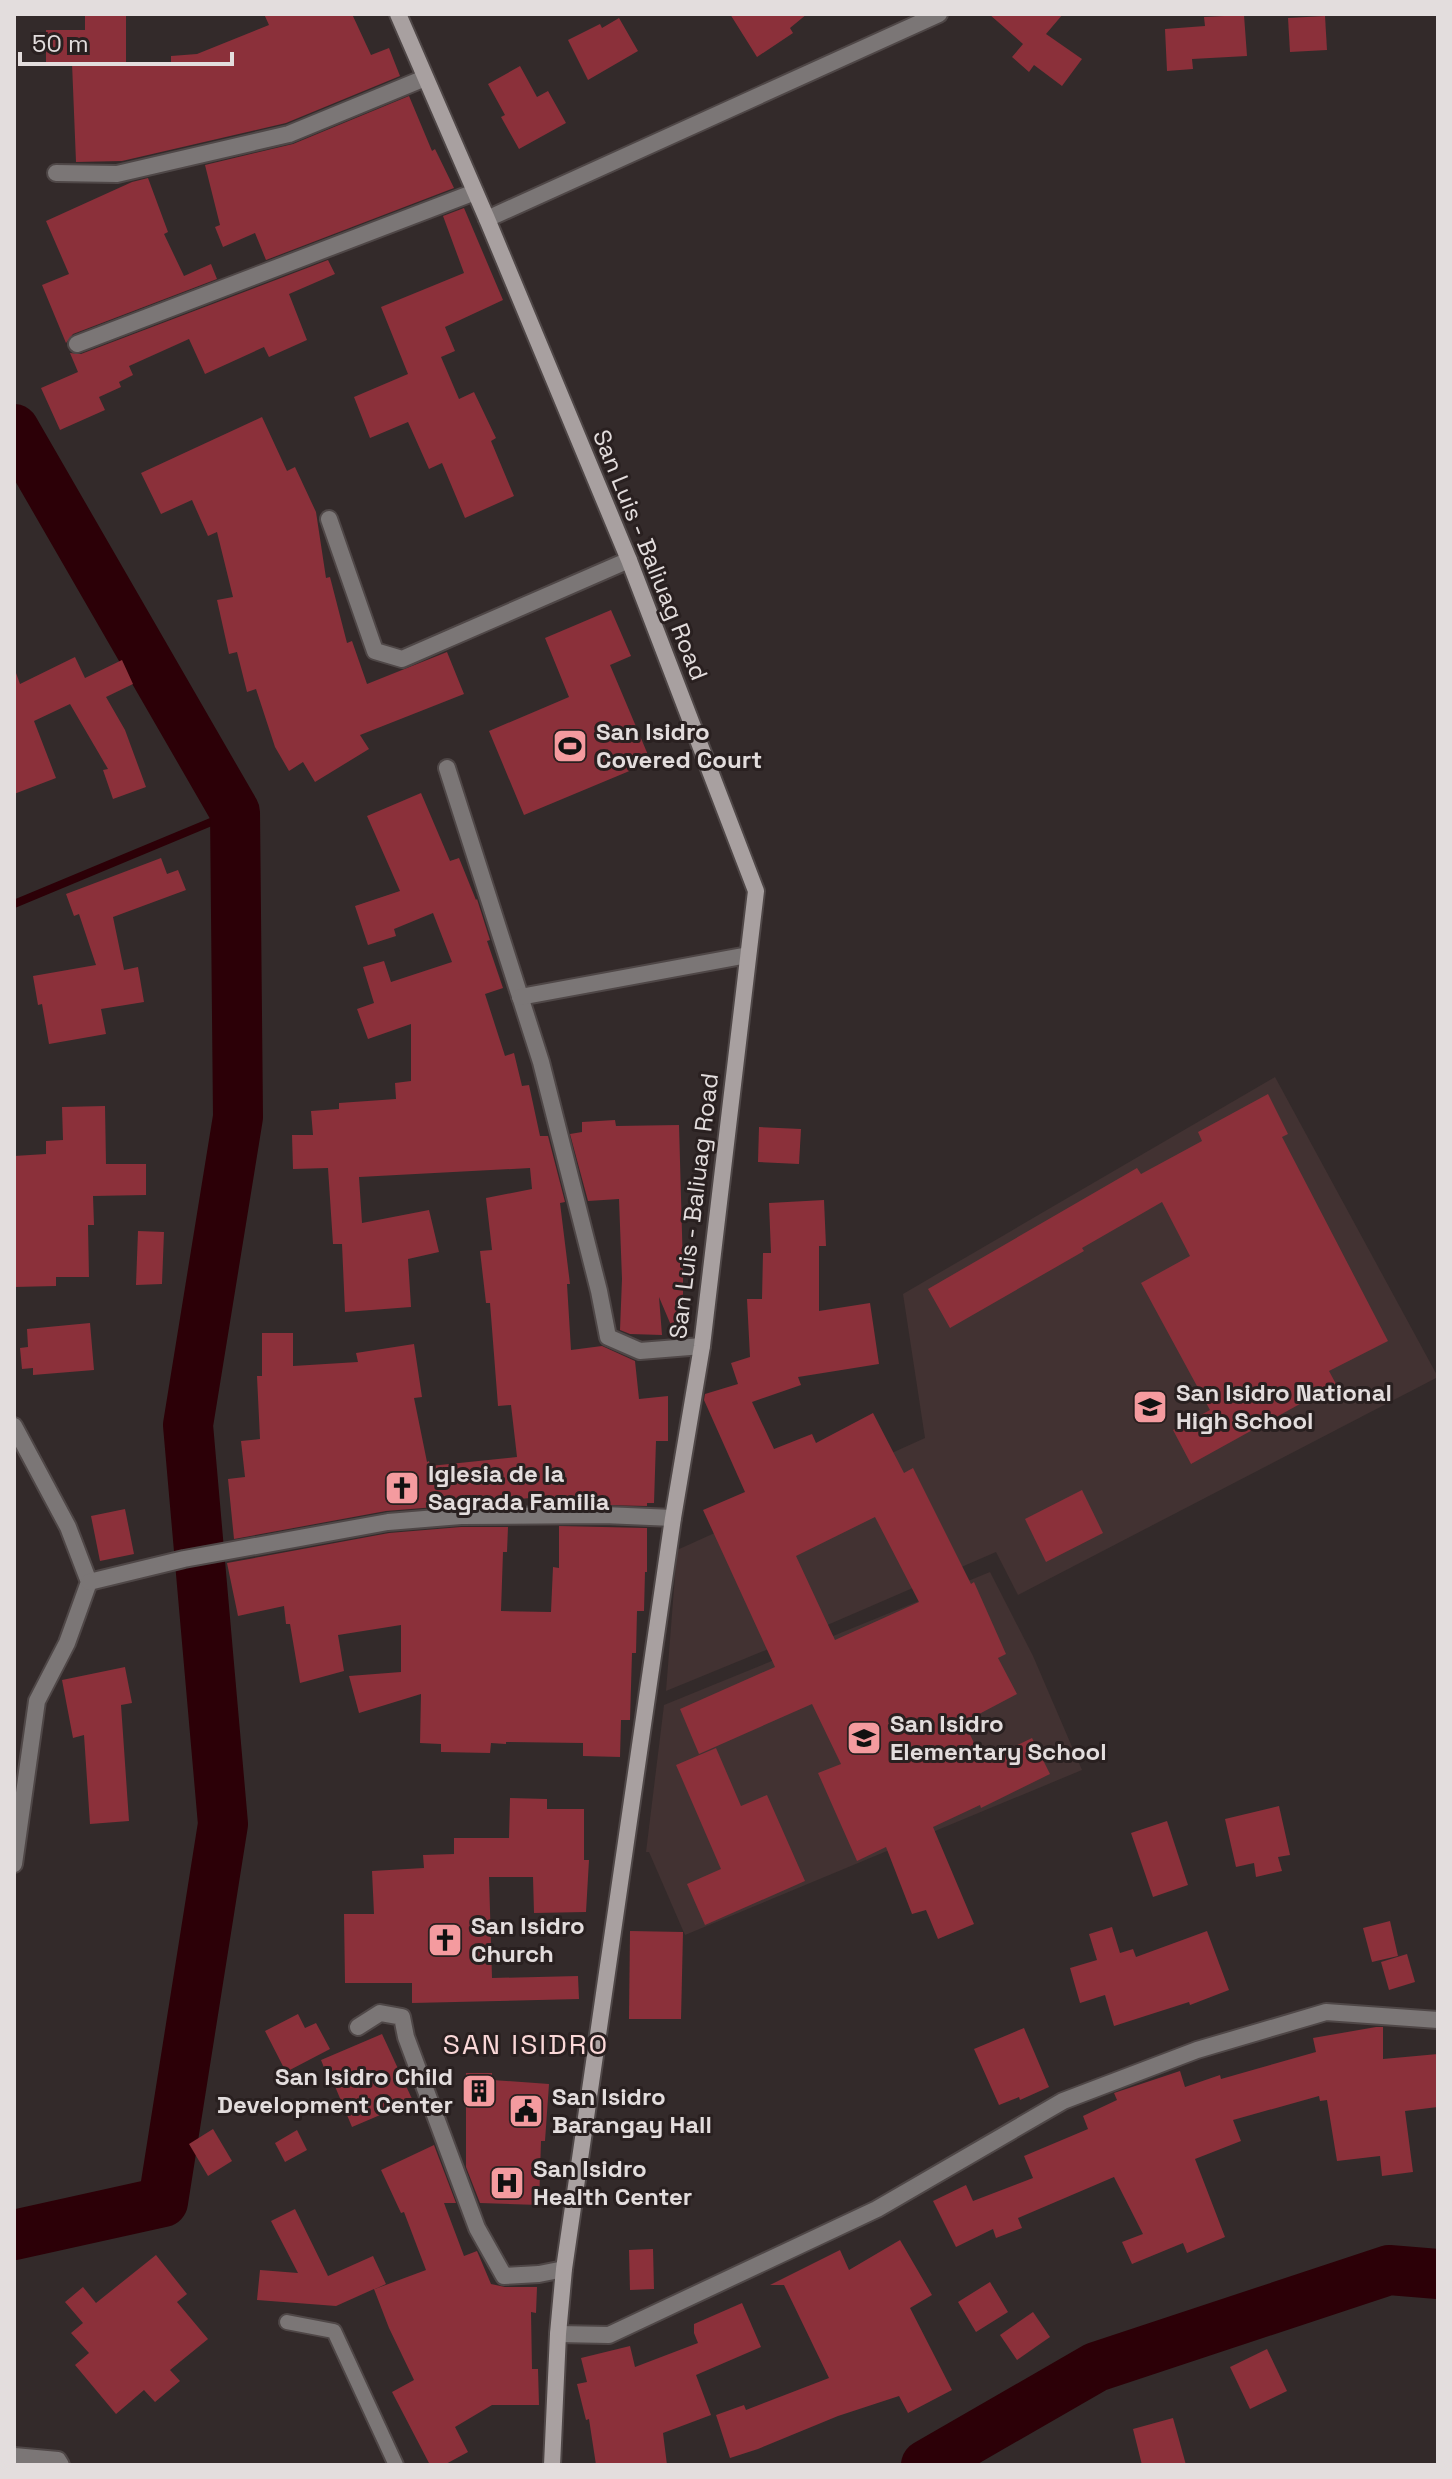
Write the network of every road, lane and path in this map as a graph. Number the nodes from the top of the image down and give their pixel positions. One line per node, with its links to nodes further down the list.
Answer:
1 (398, 14): 3 (main road, San Luis - Baliuag Road)
2 (939, 14): 6 (street)
3 (425, 78): 4 (street); 5 (main road, San Luis - Baliuag Road)
4 (56, 173)
5 (475, 192): 6 (main road, San Luis - Baliuag Road); 7 (street)
6 (487, 219): 9 (main road, San Luis - Baliuag Road)
7 (77, 344)
8 (329, 519): 9 (street)
9 (629, 560): 11 (main road, San Luis - Baliuag Road)
10 (447, 768): 12 (street)
11 (748, 955): 12 (street); 13 (main road, San Luis - Baliuag Road)
12 (520, 997): 13 (street)
13 (702, 1346): 15 (main road, San Luis - Baliuag Road)
14 (14, 1426): 16 (street)
15 (673, 1518): 16 (street); 20 (main road, San Luis - Baliuag Road)
16 (89, 1582): 17 (street)
17 (14, 1864)
18 (1438, 2020): 22 (street)
19 (358, 2027): 20 (street)
20 (564, 2269): 22 (main road, San Luis - Baliuag Road)
21 (287, 2322): 25 (lane)
22 (558, 2334): 26 (main road, San Luis - Baliuag Road)
23 (14, 2456): 24 (street)
24 (61, 2465)
25 (396, 2465)
26 (552, 2465)

